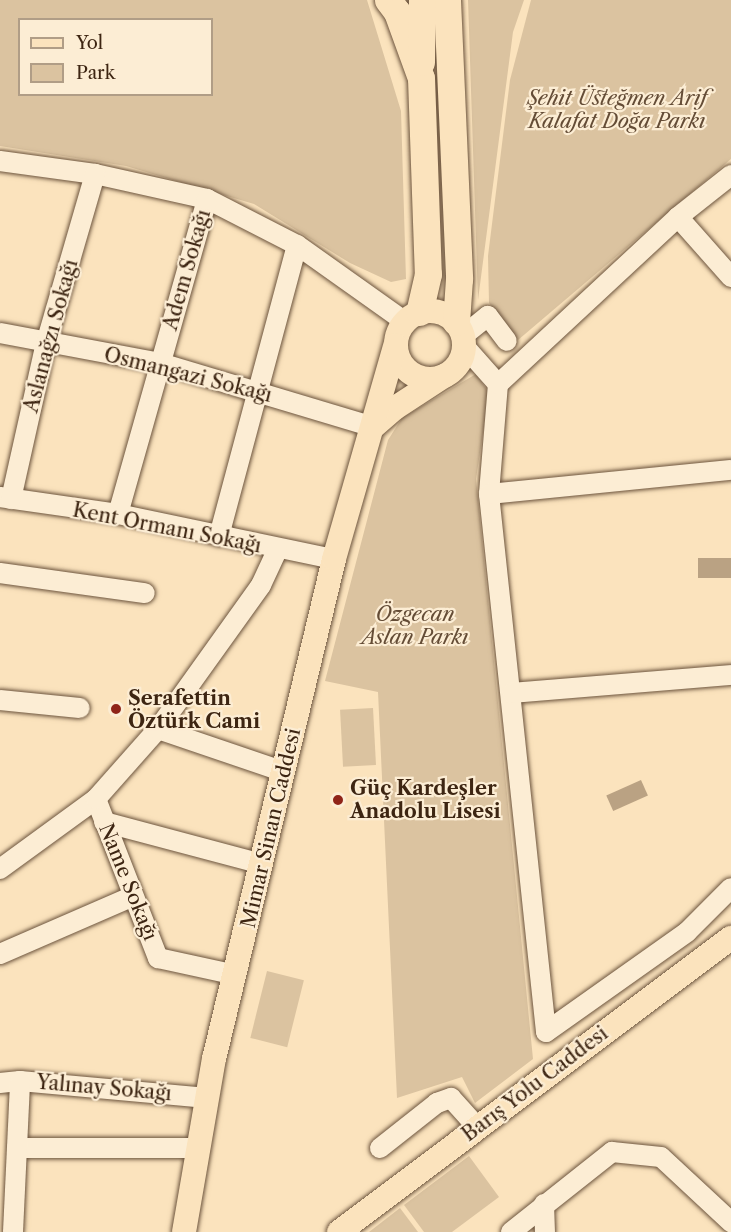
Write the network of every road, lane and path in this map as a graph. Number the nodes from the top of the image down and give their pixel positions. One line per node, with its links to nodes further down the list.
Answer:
1 (388, 0): 5 (highway)
2 (422, 0): 5 (highway)
3 (447, 0): 6 (highway)
4 (453, 0): 6 (highway)
5 (421, 78): 14 (highway)
6 (452, 112): 16 (highway)
7 (1, 166): 8 (street)
8 (95, 174): 10 (street); 18 (street, Aslanağzı Sokağı)
9 (731, 175): 11 (street)
10 (207, 199): 12 (street); 20 (street, Adem Sokağı)
11 (678, 217): 13 (street); 22 (street)
12 (297, 245): 14 (street); 23 (street)
13 (731, 277)
14 (411, 316): 16 (main road); 19 (main road)
15 (0, 333): 18 (street, Osmangazi Sokağı)
16 (461, 335): 17 (street); 21 (main road); 22 (street)
17 (507, 341)
18 (46, 343): 20 (street, Osmangazi Sokağı); 27 (street, Aslanağzı Sokağı)
19 (395, 346): 21 (main road); 24 (main road, Mimar Sinan Caddesi)
20 (160, 363): 23 (street, Osmangazi Sokağı); 28 (street, Adem Sokağı)
21 (447, 375): 24 (main road)
22 (498, 384): 26 (street)
23 (256, 390): 24 (street, Osmangazi Sokağı); 29 (street)
24 (374, 427): 31 (main road, Mimar Sinan Caddesi)
25 (731, 470): 26 (street)
26 (489, 494): 35 (street)
27 (5, 498): 28 (street, Kent Ormanı Sokağı)
28 (118, 514): 29 (street, Kent Ormanı Sokağı)
29 (219, 536): 30 (street, Kent Ormanı Sokağı)
30 (277, 550): 31 (street, Kent Ormanı Sokağı); 38 (street)
31 (334, 559): 39 (main road, Mimar Sinan Caddesi)
32 (0, 573): 33 (street)
33 (146, 592)
34 (731, 675): 35 (street)
35 (512, 693): 44 (street)
36 (0, 700): 37 (street)
37 (80, 708)
38 (158, 729): 39 (street); 40 (street)
39 (284, 772): 42 (main road, Mimar Sinan Caddesi)
40 (96, 799): 41 (street, Name Sokağı); 43 (street)
41 (104, 822): 42 (street); 45 (street, Name Sokağı)
42 (262, 864): 48 (main road, Mimar Sinan Caddesi)
43 (0, 869)
44 (731, 888)
45 (131, 897): 47 (street); 48 (street, Name Sokağı)
46 (728, 945): 51 (main road, Barış Yolu Caddesi)
47 (0, 954)
48 (236, 975): 50 (main road, Mimar Sinan Caddesi)
49 (10, 1082): 50 (street, Yalınay Sokağı); 52 (street)
50 (207, 1098): 53 (main road, Mimar Sinan Caddesi)
51 (477, 1127): 54 (street); 59 (main road, Barış Yolu Caddesi)
52 (17, 1148): 53 (street); 57 (street)
53 (198, 1148): 58 (main road, Mimar Sinan Caddesi)
54 (380, 1148)
55 (544, 1204): 56 (street); 60 (street); 61 (street)
56 (724, 1222)
57 (13, 1232)
58 (184, 1232)
59 (339, 1232)
60 (511, 1232)
61 (545, 1232)

